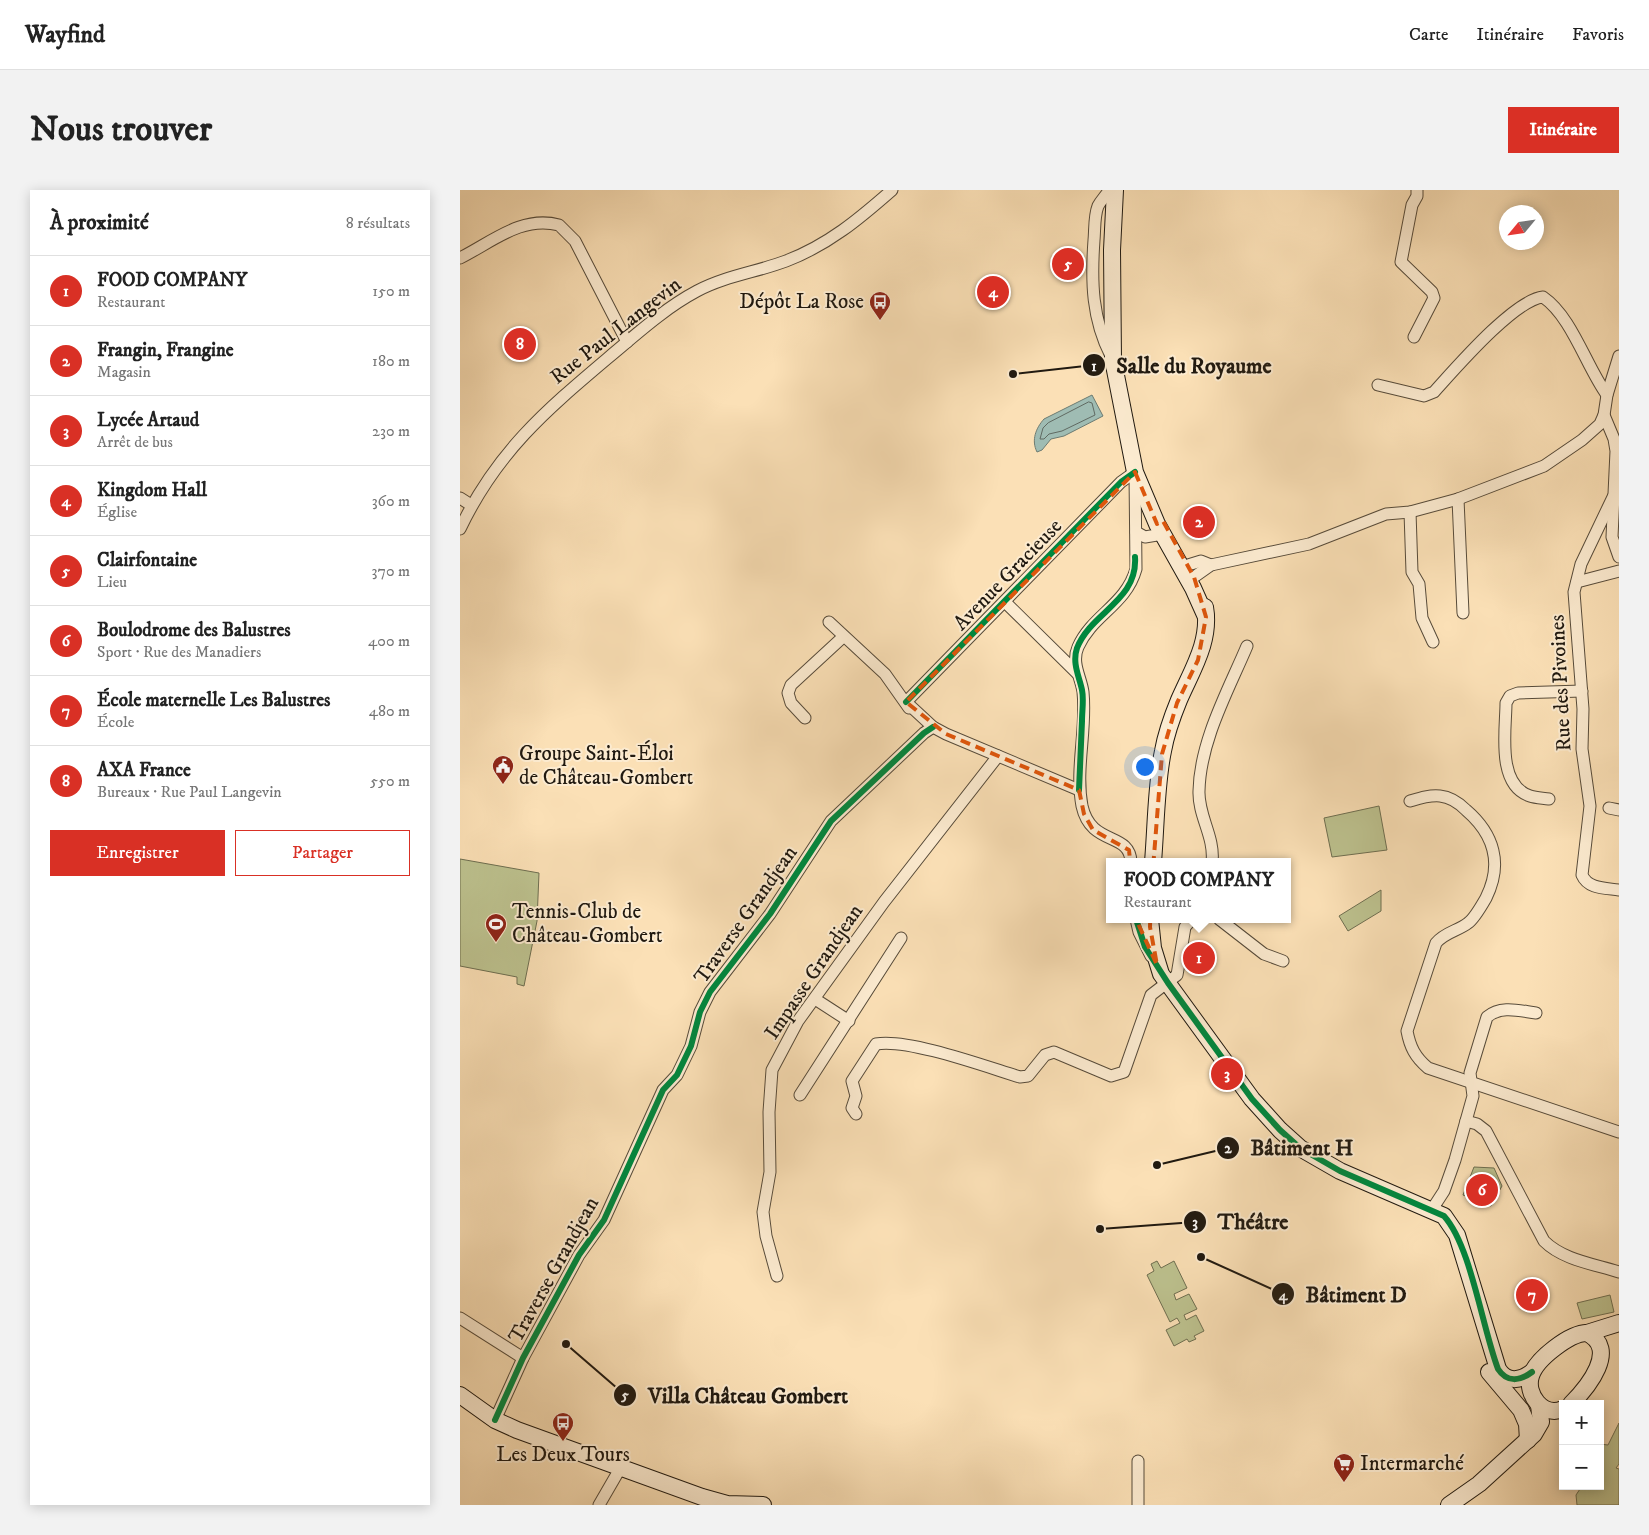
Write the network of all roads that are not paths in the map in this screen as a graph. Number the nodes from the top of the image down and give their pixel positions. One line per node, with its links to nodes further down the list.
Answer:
1 (892, 190): 6 (street, Rue Paul Langevin)
2 (1417, 190): 5 (street)
3 (1114, 191): 11 (street)
4 (460, 258): 6 (street)
5 (1414, 337)
6 (627, 342): 15 (street, Rue Paul Langevin)
7 (1619, 356): 9 (street)
8 (1378, 385): 9 (street)
9 (1612, 390): 10 (street)
10 (1604, 415): 12 (street); 14 (street)
11 (1135, 472): 18 (street); 19 (street); 25 (street, Avenue Gracieuse)
12 (1613, 497): 21 (street); 24 (street, Rue des Pivoines)
13 (460, 498): 15 (street)
14 (1458, 499): 16 (street); 26 (street)
15 (471, 504): 17 (street, Rue Paul Langevin)
16 (1410, 512): 22 (street); 30 (street)
17 (460, 528)
18 (1136, 530): 19 (street); 19 (street); 20 (street)
19 (1157, 530): 20 (street); 22 (street); 27 (street)
20 (1135, 557): 32 (street)
21 (1619, 557)
22 (1191, 571): 27 (street)
23 (1619, 571): 24 (street)
24 (1576, 582): 33 (street, Rue des Pivoines)
25 (1005, 602): 32 (street); 34 (street, Avenue Gracieuse)
26 (1463, 613)
27 (1206, 617): 42 (street)
28 (829, 622): 29 (street)
29 (844, 637): 34 (street); 35 (street)
30 (1432, 642)
31 (1247, 646): 43 (street)
32 (1077, 673): 38 (street)
33 (1582, 691): 39 (street); 44 (street, Rue des Pivoines)
34 (906, 702): 36 (street)
35 (805, 718)
36 (928, 730): 37 (street); 69 (street, Traverse Grandjean)
37 (998, 756): 38 (street); 53 (street, Impasse Grandjean)
38 (1079, 790): 41 (street)
39 (1550, 799)
40 (1410, 801): 56 (street)
41 (1130, 858)
42 (1153, 858)
43 (1213, 858)
44 (1619, 890)
45 (1137, 923): 51 (street)
46 (1151, 923): 51 (street)
47 (1188, 923): 52 (street)
48 (1224, 923): 50 (street)
49 (901, 938): 55 (street)
50 (1283, 961)
51 (1157, 965): 52 (street)
52 (1168, 983): 58 (street); 61 (street)
53 (815, 999): 55 (street); 63 (street, Impasse Grandjean)
54 (1536, 1013): 56 (street)
55 (849, 1020): 57 (street)
56 (1470, 1082): 59 (street); 60 (street)
57 (800, 1094)
58 (856, 1114)
59 (1466, 1120): 61 (street); 62 (street)
60 (1619, 1132)
61 (1431, 1211): 70 (street); 71 (street)
62 (1619, 1272)
63 (777, 1276)
64 (460, 1318): 69 (street)
65 (1619, 1323): 67 (street)
66 (1619, 1329): 68 (street)
67 (1587, 1333): 68 (street); 70 (street)
68 (1610, 1355): 74 (street)
69 (523, 1358): 77 (street, Traverse Grandjean)
70 (1532, 1372): 73 (street)
71 (1502, 1387): 73 (street); 78 (street)
72 (460, 1395): 77 (street)
73 (1535, 1400): 75 (street); 78 (street)
74 (1571, 1400)
75 (1559, 1409)
76 (1559, 1413): 85 (street)
77 (495, 1420): 80 (street)
78 (1528, 1440): 84 (street)
79 (1138, 1462): 83 (street)
80 (621, 1467): 81 (street); 82 (street)
81 (599, 1505)
82 (763, 1505)
83 (1138, 1505)
84 (1449, 1505)
85 (1465, 1505)

